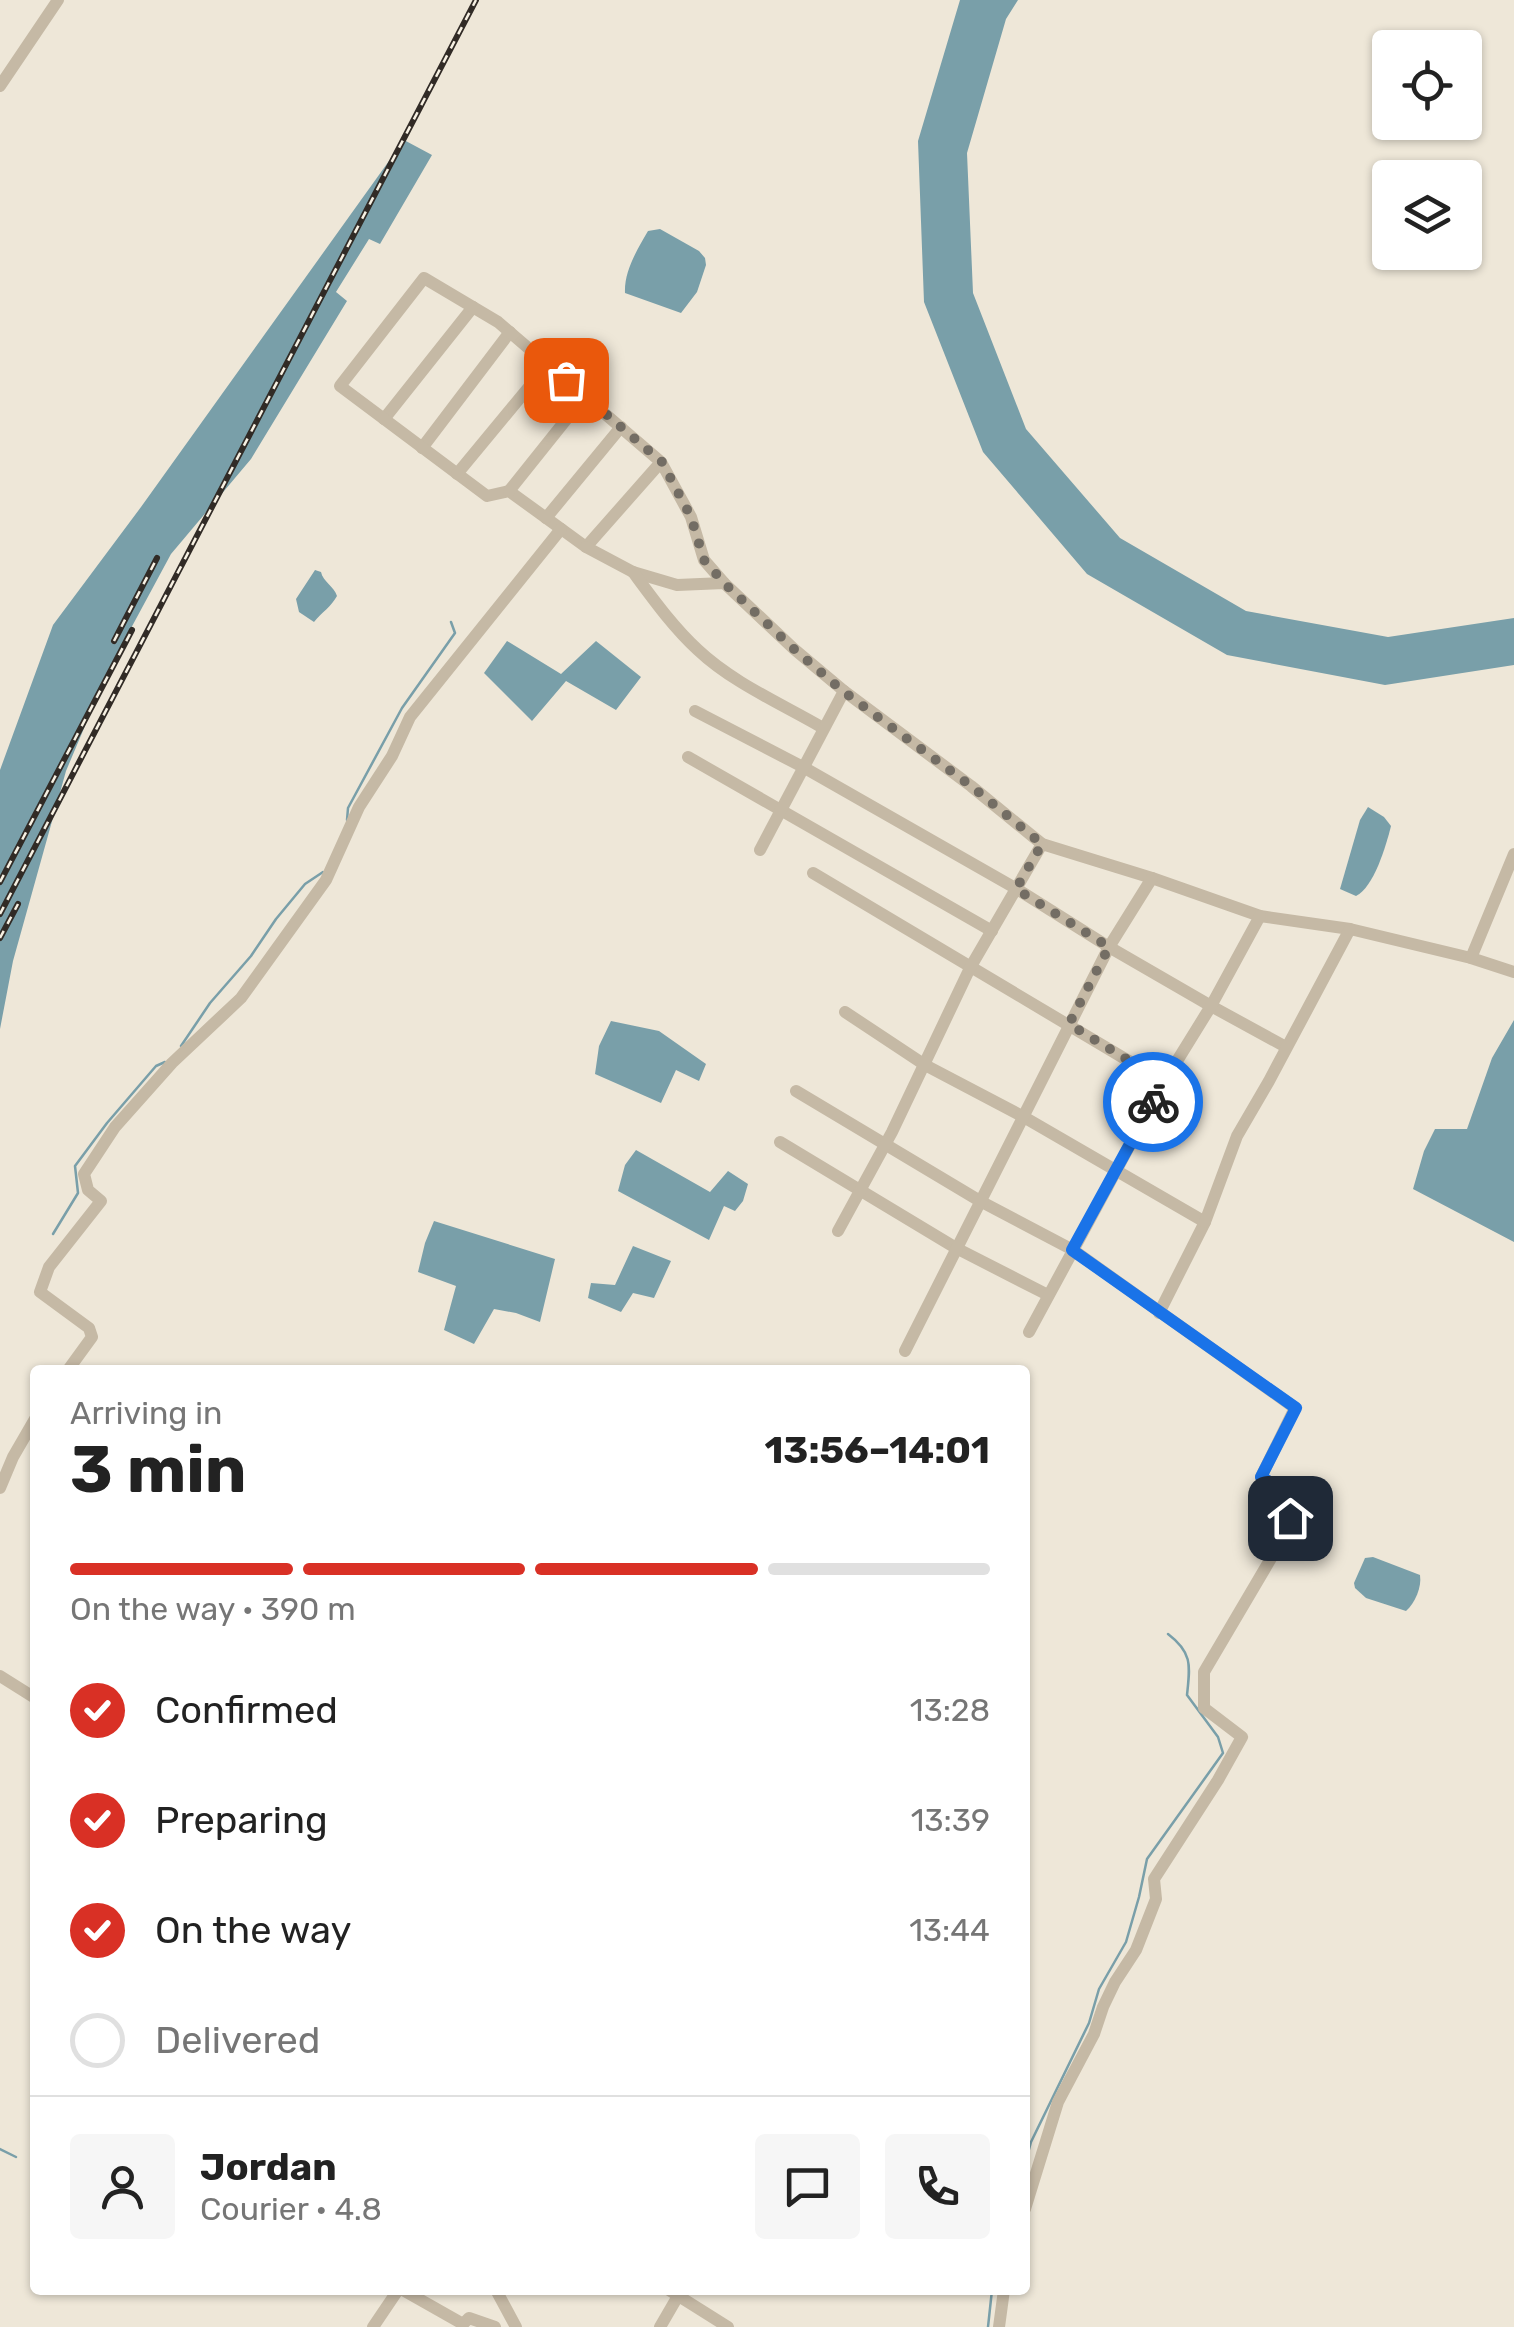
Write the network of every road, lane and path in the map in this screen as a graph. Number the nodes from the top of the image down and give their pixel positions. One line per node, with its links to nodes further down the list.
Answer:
1 (58, 0): 2 (street)
2 (0, 86)
3 (474, 307): 4 (street); 7 (street); 7 (street)
4 (510, 332): 5 (street); 9 (street)
5 (548, 364): 6 (street); 11 (street)
6 (585, 396): 8 (street); 12 (street)
7 (384, 419): 9 (street)
8 (621, 427): 10 (street); 13 (street)
9 (422, 448): 11 (street)
10 (662, 462): 15 (street); 17 (street)
11 (457, 474): 12 (street)
12 (509, 491): 13 (street)
13 (546, 518): 14 (street)
14 (561, 529): 15 (street); 58 (street)
15 (586, 547): 16 (street)
16 (632, 572): 17 (street); 20 (street)
17 (724, 583): 18 (street)
18 (844, 692): 20 (street); 24 (street)
19 (696, 711): 22 (street)
20 (823, 728): 22 (street)
21 (688, 757): 23 (street)
22 (803, 767): 23 (street); 29 (street)
23 (780, 812): 25 (street); 32 (street)
24 (1042, 844): 28 (street); 29 (street)
25 (760, 850)
26 (1514, 854): 34 (street)
27 (813, 873): 35 (street)
28 (1152, 878): 30 (street); 33 (street)
29 (1016, 889): 32 (street); 33 (street)
30 (1260, 916): 31 (street); 37 (street)
31 (1350, 928): 34 (street); 40 (street)
32 (992, 931): 35 (street)
33 (1109, 947): 37 (street); 39 (street)
34 (1472, 958): 36 (street)
35 (970, 968): 39 (street); 41 (street)
36 (1514, 972)
37 (1210, 1006): 40 (street); 42 (street)
38 (845, 1012): 41 (street)
39 (1069, 1024): 42 (street); 44 (street)
40 (1286, 1047): 50 (street)
41 (926, 1065): 44 (street); 46 (street)
42 (1164, 1082): 47 (street)
43 (796, 1091): 46 (street)
44 (1022, 1116): 47 (street); 49 (street)
45 (780, 1142): 48 (street)
46 (885, 1144): 48 (street); 49 (street)
47 (1116, 1171): 50 (street); 53 (street)
48 (860, 1190): 51 (street); 52 (street)
49 (980, 1201): 52 (street); 53 (street)
50 (1205, 1222): 55 (street)
51 (838, 1231)
52 (956, 1248): 54 (street); 57 (street)
53 (1072, 1250): 54 (street); 55 (street)
54 (1048, 1295): 56 (street)
55 (1158, 1313): 63 (street)
56 (1029, 1332)
57 (905, 1351)
58 (72, 1365)
59 (30, 1428): 60 (street)
60 (0, 1488)
61 (0, 1676): 62 (street)
62 (30, 1695)
63 (1030, 2193)
64 (397, 2295): 70 (street)
65 (410, 2295): 71 (street)
66 (499, 2295): 72 (street)
67 (672, 2295): 73 (street)
68 (676, 2295): 74 (street)
69 (1003, 2295): 75 (street)
70 (373, 2327)
71 (495, 2327)
72 (516, 2327)
73 (660, 2327)
74 (728, 2327)
75 (1000, 2327)

